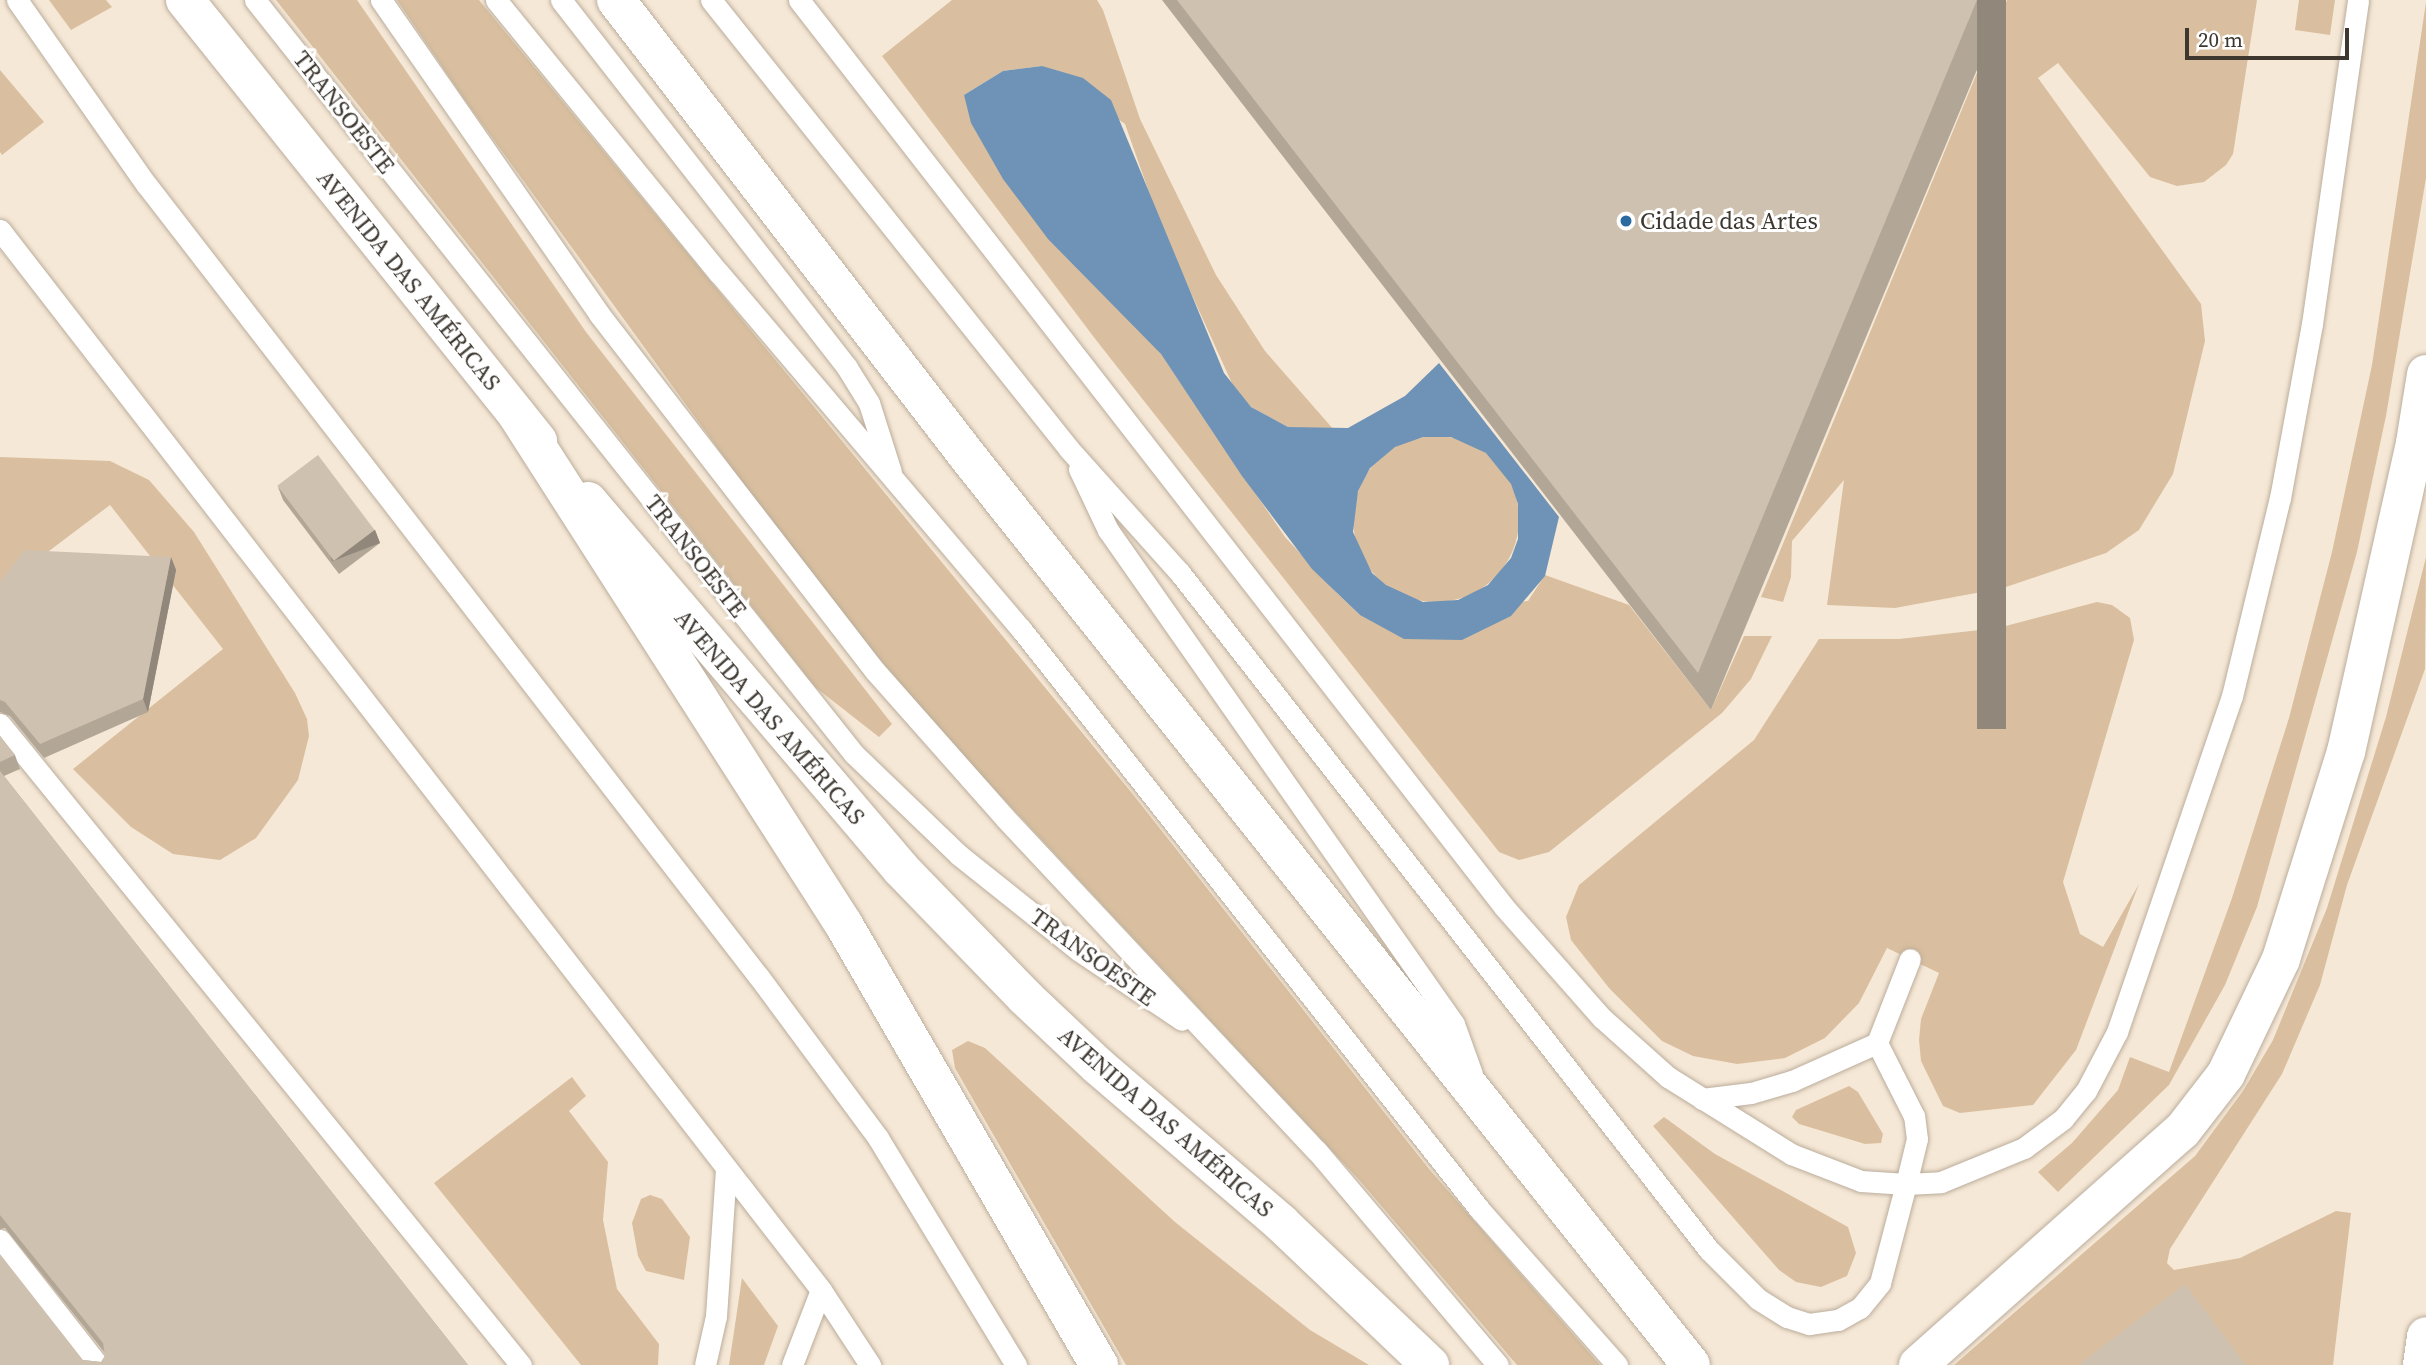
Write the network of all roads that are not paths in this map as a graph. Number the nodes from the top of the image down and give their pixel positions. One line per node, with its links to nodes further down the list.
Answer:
1 (17, 0): 32 (lane)
2 (185, 0): 13 (highway, AVENIDA DAS AMÉRICAS)
3 (256, 0): 18 (lane, TRANSOESTE)
4 (381, 0): 18 (lane, TRANSOESTE)
5 (496, 0): 15 (lane)
6 (561, 0): 15 (lane)
7 (616, 0): 21 (highway)
8 (711, 0): 14 (lane)
9 (799, 0): 20 (lane)
10 (2358, 0): 23 (lane)
11 (0, 230): 22 (lane)
12 (2426, 374): 38 (highway)
13 (517, 415): 33 (highway); 34 (highway, AVENIDA DAS AMÉRICAS)
14 (1069, 449): 21 (lane); 23 (lane)
15 (892, 474): 36 (lane)
16 (0, 724): 28 (lane)
17 (1910, 959): 19 (lane)
18 (1210, 1038): 35 (lane, TRANSOESTE)
19 (1877, 1043): 20 (lane); 23 (lane)
20 (1702, 1099): 23 (lane)
21 (1485, 1109): 37 (highway)
22 (726, 1169): 25 (lane); 29 (lane)
23 (1906, 1184)
24 (0, 1240): 27 (lane)
25 (821, 1290): 30 (lane); 31 (lane)
26 (2426, 1336): 39 (highway)
27 (98, 1365)
28 (521, 1365)
29 (705, 1365)
30 (792, 1365)
31 (870, 1365)
32 (1016, 1365)
33 (1099, 1365)
34 (1430, 1365)
35 (1498, 1365)
36 (1617, 1365)
37 (1691, 1365)
38 (1918, 1365)
39 (2422, 1365)

